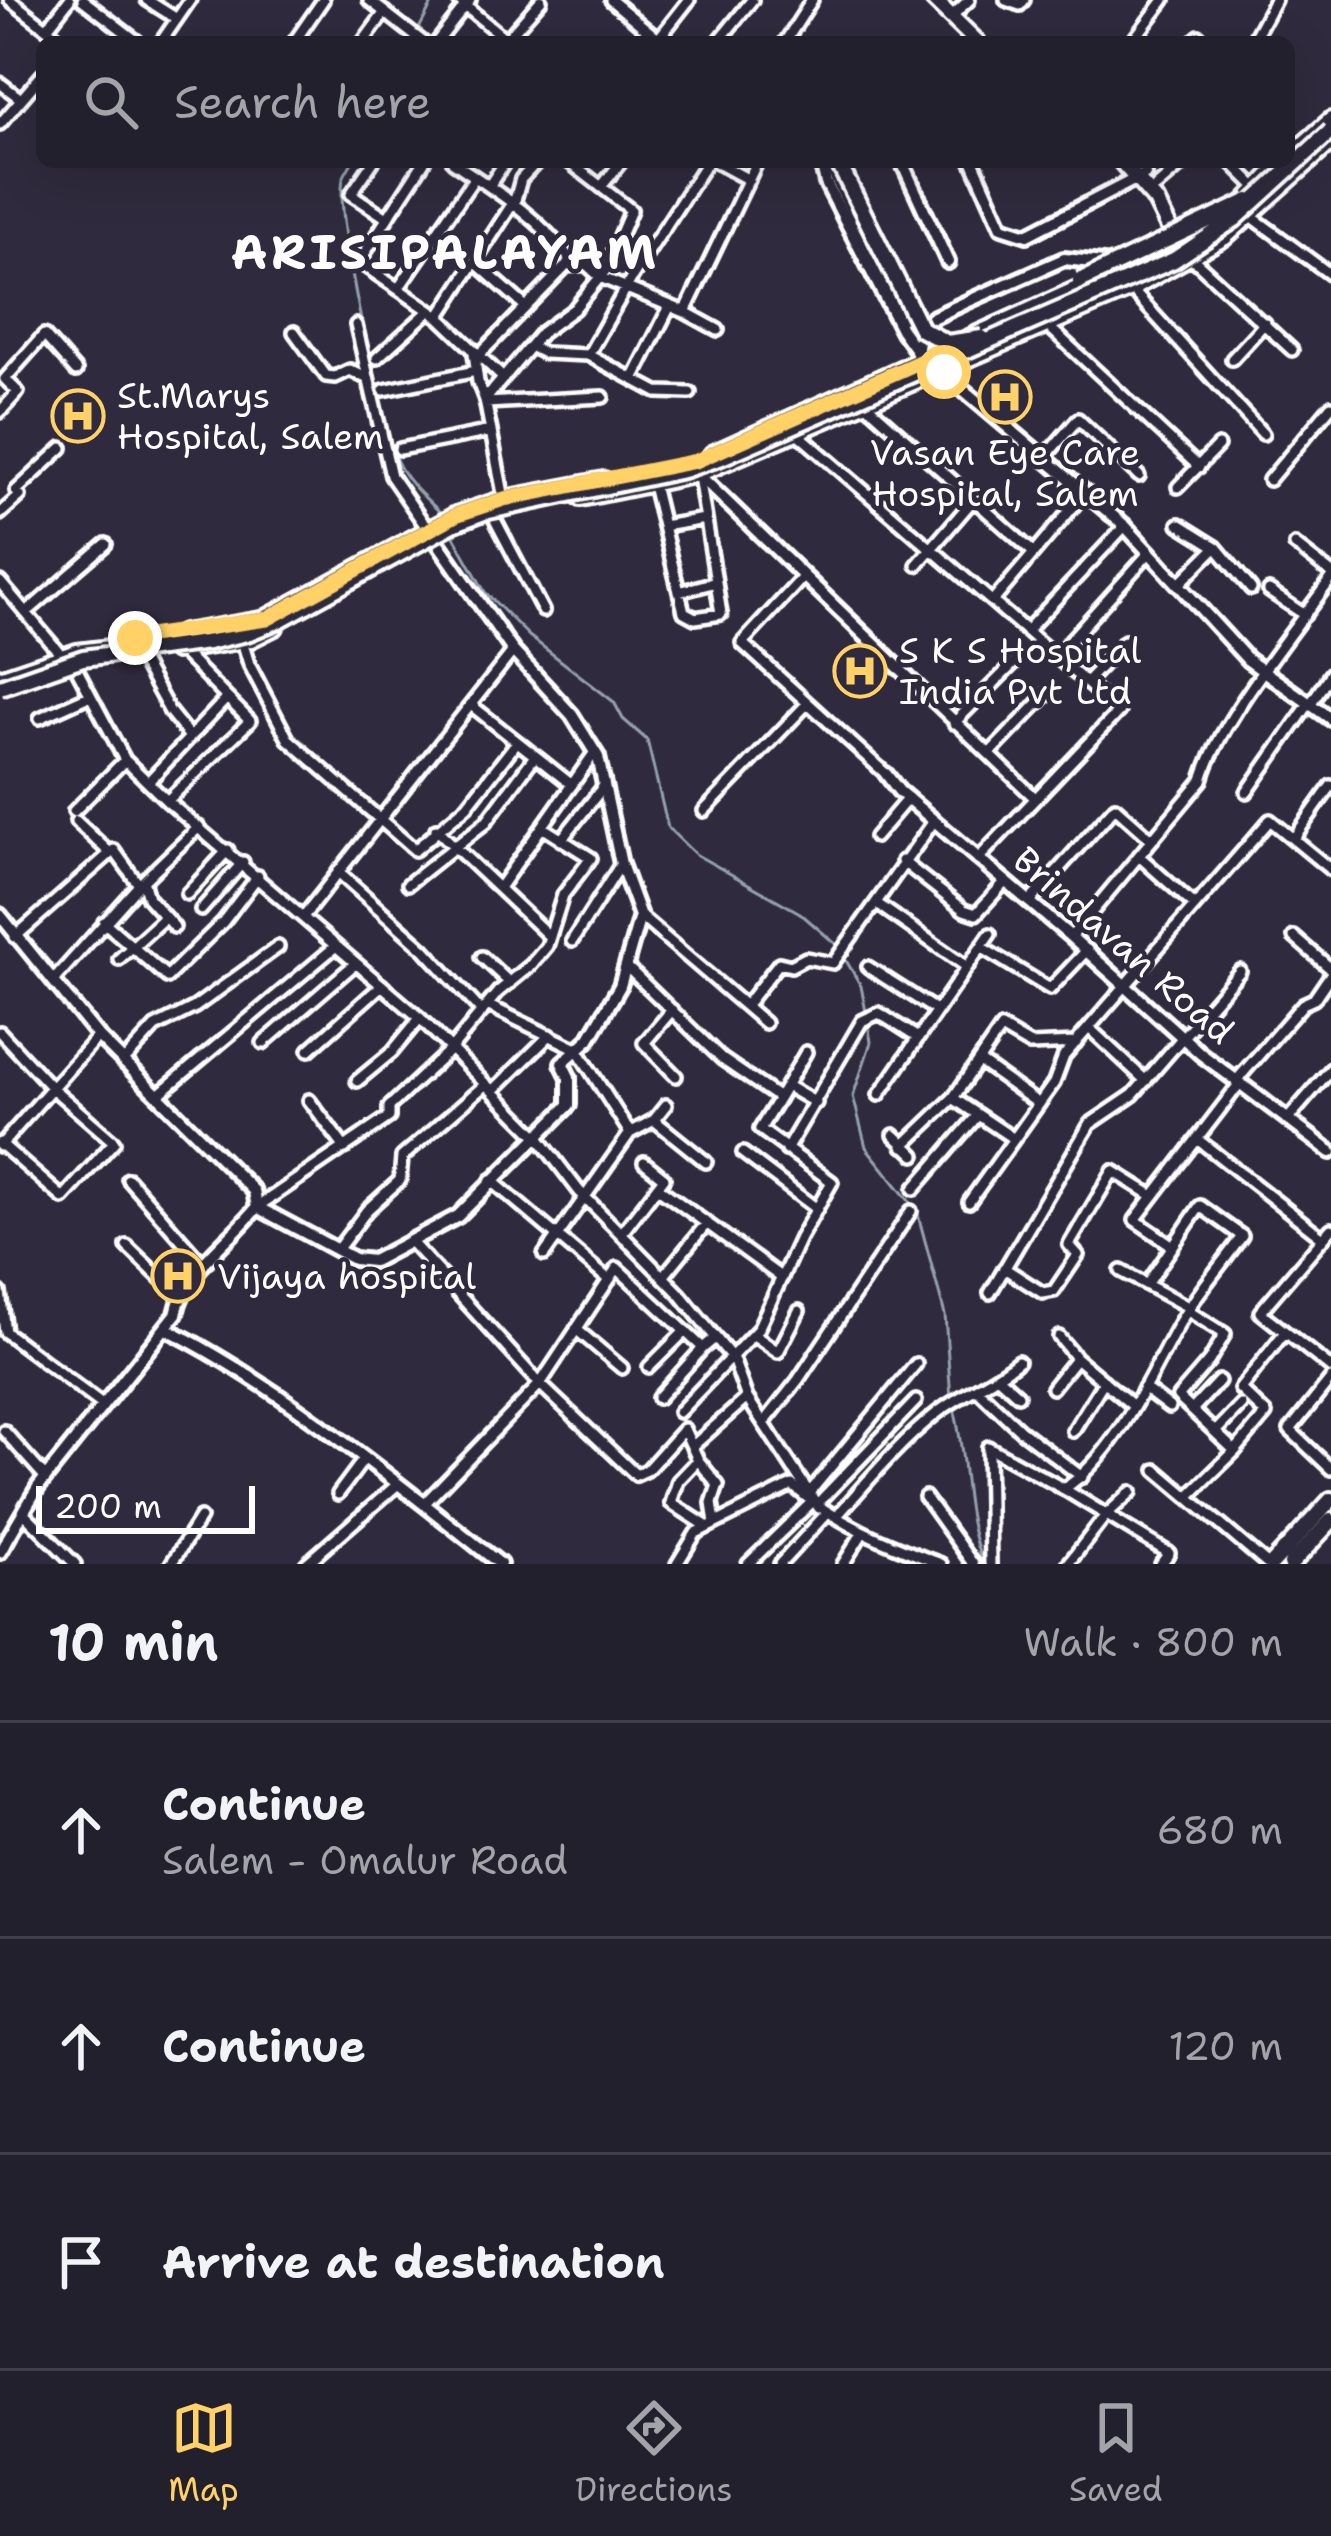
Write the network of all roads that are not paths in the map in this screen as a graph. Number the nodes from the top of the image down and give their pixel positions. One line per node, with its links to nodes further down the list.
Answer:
1 (10, 0): 25 (street)
2 (69, 0): 25 (street)
3 (83, 0): 27 (street)
4 (147, 0): 24 (street)
5 (190, 0): 24 (street)
6 (323, 0): 29 (street)
7 (369, 0): 21 (street)
8 (541, 0): 34 (street)
9 (611, 0): 22 (street)
10 (639, 0): 22 (street)
11 (689, 0): 36 (street)
12 (752, 0): 37 (street)
13 (812, 0): 38 (street)
14 (932, 0): 23 (main road); 39 (main road)
15 (969, 0): 23 (street)
16 (1006, 0): 17 (street)
17 (1024, 0)
18 (1164, 0): 41 (street)
19 (1275, 0): 42 (street)
20 (464, 2): 32 (street); 33 (street)
21 (385, 12): 30 (street); 31 (street)
22 (628, 14): 35 (street)
23 (951, 17): 40 (main road)
24 (177, 20): 28 (street)
25 (48, 27): 26 (street)
26 (58, 36)
27 (130, 36)
28 (165, 36)
29 (298, 36)
30 (367, 36)
31 (415, 36)
32 (440, 36)
33 (501, 36)
34 (511, 36)
35 (652, 36)
36 (661, 36)
37 (723, 36)
38 (788, 36)
39 (967, 36)
40 (968, 36)
41 (1137, 36)
42 (1255, 36)
43 (36, 82): 45 (street)
44 (0, 83): 45 (street)
45 (22, 99): 46 (street)
46 (0, 124)
47 (1331, 125): 49 (main road, bridge); 50 (main road, bridge)
48 (1331, 142): 77 (main road)
49 (1295, 155)
50 (1295, 160)
51 (369, 168): 79 (street)
52 (420, 168): 79 (street)
53 (462, 168): 71 (street)
54 (501, 168): 74 (street)
55 (531, 168): 78 (street)
56 (577, 168): 75 (street)
57 (617, 168): 75 (street)
58 (707, 168): 89 (street)
59 (723, 168): 73 (street)
60 (754, 168): 73 (street)
61 (822, 168): 106 (street)
62 (837, 168): 102 (main road, bridge)
63 (837, 168): 77 (main road, bridge)
64 (905, 168): 84 (street)
65 (976, 168): 72 (street)
66 (1133, 168): 72 (main road)
67 (1177, 168): 76 (street)
68 (1234, 168): 77 (street)
69 (1282, 168): 77 (main road, bridge)
70 (1287, 168): 102 (main road, bridge)
71 (475, 176): 74 (street); 90 (street)
72 (1142, 176): 76 (main road); 80 (main road)
73 (748, 180): 94 (street)
74 (489, 186): 78 (street)
75 (601, 187): 88 (street)
76 (1156, 187): 80 (main road)
77 (1252, 201): 80 (main road); 82 (main road); 87 (street); 106 (main road, bridge)
78 (513, 202): 83 (street); 85 (street)
79 (387, 218): 90 (street)
80 (1182, 240): 82 (main road); 86 (main road)
81 (1331, 257): 87 (street)
82 (1187, 260): 91 (main road); 96 (street)
83 (475, 262): 93 (street); 95 (street)
84 (948, 262)
85 (566, 266): 88 (street); 93 (street)
86 (1127, 266): 106 (main road); 106 (street)
87 (1326, 271)
88 (600, 277): 89 (street); 101 (street)
89 (626, 288): 92 (street); 105 (street)
90 (398, 289): 95 (street)
91 (1131, 289): 98 (main road); 124 (street)
92 (670, 306): 94 (street); 114 (street)
93 (526, 307): 104 (street)
94 (685, 312): 99 (street)
95 (434, 314): 104 (street); 107 (street)
96 (1265, 323): 103 (street); 108 (street)
97 (356, 325): 113 (street)
98 (1047, 325): 111 (main road); 129 (street)
99 (718, 330)
100 (294, 332): 113 (street)
101 (530, 346): 105 (street); 112 (street)
102 (977, 348): 179 (main road, bridge)
103 (1292, 350)
104 (477, 353): 110 (street); 112 (street)
105 (588, 356): 114 (street)
106 (922, 357): 111 (street); 130 (main road)
107 (377, 358)
108 (1232, 359)
109 (76, 371): 121 (street)
110 (476, 371): 115 (street); 118 (street)
111 (944, 372): 119 (main road); 128 (street)
112 (503, 378): 118 (street)
113 (368, 379): 144 (street)
114 (633, 379): 116 (street)
115 (384, 390)
116 (690, 393)
117 (602, 397): 118 (street)
118 (485, 401): 122 (street)
119 (865, 403): 123 (main road); 137 (street)
120 (1331, 406): 132 (street)
121 (0, 412)
122 (491, 431): 127 (street); 136 (street)
123 (796, 433): 130 (main road); 148 (street)
124 (1263, 434)
125 (1218, 446): 129 (street)
126 (62, 448): 138 (street)
127 (400, 449)
128 (1043, 459): 131 (street); 135 (street)
129 (1198, 467): 134 (street)
130 (697, 468): 133 (main road); 136 (main road); 140 (street); 152 (street)
131 (1139, 476)
132 (1269, 480)
133 (653, 485): 139 (main road); 142 (street)
134 (1178, 488)
135 (1084, 494): 143 (street); 150 (street)
136 (504, 499): 144 (main road)
137 (973, 500): 148 (street); 150 (street)
138 (0, 514)
139 (493, 516): 144 (main road); 162 (street)
140 (705, 518): 142 (street); 154 (street)
141 (1179, 524): 147 (street)
142 (663, 526): 159 (street)
143 (1125, 526): 149 (street); 165 (street)
144 (443, 529): 164 (main road); 166 (main road); 170 (street)
145 (106, 544): 161 (street)
146 (1295, 545): 153 (street)
147 (1216, 547): 156 (street); 157 (street)
148 (931, 548): 151 (street); 160 (street)
149 (1150, 552): 156 (street); 172 (street)
150 (1034, 553): 160 (street)
151 (916, 565)
152 (804, 576): 175 (street); 183 (street)
153 (1331, 576): 163 (street)
154 (716, 581): 159 (street); 159 (street)
155 (0, 582): 161 (street)
156 (1180, 584): 176 (street)
157 (1251, 589)
158 (1269, 591): 163 (street)
159 (679, 592)
160 (994, 600): 165 (street)
161 (28, 611): 168 (street)
162 (543, 611)
163 (1305, 615): 176 (street)
164 (267, 619): 168 (main road); 179 (main road, bridge)
165 (1027, 630): 172 (street)
166 (242, 641): 169 (main road); 205 (street)
167 (1125, 641): 178 (street)
168 (58, 651): 179 (main road)
169 (181, 651): 171 (main road); 182 (street)
170 (513, 651): 184 (street); 191 (street)
171 (139, 656): 174 (main road); 189 (street)
172 (1056, 656): 178 (street)
173 (1015, 662): 188 (street)
174 (75, 666): 179 (main road); 181 (street)
175 (899, 668): 188 (street)
176 (1263, 673): 185 (street); 213 (street)
177 (1331, 674): 185 (street)
178 (1086, 682): 202 (street)
179 (0, 683)
180 (1050, 691): 192 (street)
181 (89, 696): 186 (street); 194 (street)
182 (226, 699): 189 (street); 203 (street)
183 (808, 703): 195 (street); 204 (street)
184 (470, 705): 190 (street); 205 (street)
185 (1309, 706): 187 (street); 200 (street)
186 (40, 718)
187 (1331, 719)
188 (954, 724): 192 (street)
189 (190, 737): 196 (street)
190 (517, 742): 193 (street); 209 (street)
191 (595, 752): 197 (street); 198 (street)
192 (991, 753): 202 (street)
193 (535, 756): 197 (street); 215 (street)
194 (125, 760): 196 (street); 216 (street)
195 (886, 774): 201 (street, Brindavan Road)
196 (148, 782): 203 (street)
197 (572, 784): 208 (street)
198 (603, 787): 212 (street); 221 (street)
199 (1330, 788): 211 (street)
200 (1247, 792)
201 (908, 798): 206 (street, Brindavan Road); 210 (street)
202 (1035, 798): 218 (street)
203 (166, 801): 207 (street)
204 (704, 812)
205 (381, 818): 209 (street); 223 (street)
206 (934, 821): 218 (street, Brindavan Road); 219 (street)
207 (199, 827): 214 (street); 226 (street)
208 (542, 827): 212 (street); 228 (street)
209 (436, 829): 215 (street)
210 (874, 837)
211 (1293, 839): 222 (street); 232 (street)
212 (561, 840): 242 (street)
213 (1153, 840): 217 (street); 230 (street)
214 (228, 850): 220 (street); 229 (street)
215 (456, 850): 227 (street); 228 (street)
216 (110, 853): 226 (street); 241 (street)
217 (1139, 856): 232 (street); 243 (street)
218 (978, 859): 225 (street, Brindavan Road)
219 (902, 861): 225 (street); 231 (street)
220 (243, 862): 224 (street); 233 (street)
221 (621, 864): 236 (street); 245 (street)
222 (1331, 870)
223 (338, 872): 235 (street); 264 (street)
224 (258, 876): 235 (street); 249 (street)
225 (1005, 882): 230 (street, Brindavan Road)
226 (141, 884): 237 (street); 238 (street)
227 (408, 884)
228 (499, 888): 242 (street)
229 (187, 894)
230 (1029, 902): 243 (street, Brindavan Road)
231 (876, 903): 256 (street); 263 (street)
232 (1195, 906): 262 (street)
233 (201, 910)
234 (0, 915): 241 (street)
235 (303, 916): 246 (street)
236 (640, 916): 254 (street); 263 (street)
237 (163, 919): 239 (street); 249 (street)
238 (104, 922): 249 (street); 259 (street)
239 (174, 927)
240 (990, 934): 248 (street)
241 (15, 937): 259 (street)
242 (550, 937): 260 (street)
243 (1071, 937): 250 (street, Brindavan Road)
244 (1294, 937): 258 (street)
245 (572, 941)
246 (336, 946): 253 (street); 291 (street)
247 (278, 947): 282 (street)
248 (981, 947): 250 (street); 256 (street)
249 (131, 949): 252 (street)
250 (1087, 950): 262 (street, Brindavan Road)
251 (482, 957): 260 (street)
252 (119, 959)
253 (356, 964): 261 (street); 275 (street)
254 (626, 966): 265 (street); 278 (street)
255 (868, 967): 266 (street)
256 (967, 967): 266 (street)
257 (1240, 971): 274 (street)
258 (1331, 971): 287 (street)
259 (53, 981): 272 (street)
260 (509, 983): 264 (street)
261 (382, 985): 267 (street); 279 (street)
262 (1127, 986): 269 (street); 274 (street, Brindavan Road)
263 (746, 1005): 268 (street)
264 (485, 1008): 271 (street); 277 (street)
265 (672, 1010): 284 (street); 293 (street)
266 (937, 1011): 273 (street)
267 (420, 1018): 277 (street); 286 (street)
268 (765, 1023)
269 (1090, 1028): 276 (street); 285 (street)
270 (0, 1032): 289 (street)
271 (550, 1035): 278 (street); 290 (street)
272 (98, 1036): 282 (street); 289 (street)
273 (918, 1038): 292 (street); 296 (street)
274 (1182, 1038): 285 (street); 287 (street, Brindavan Road)
275 (263, 1043)
276 (1076, 1043): 281 (street); 297 (street)
277 (451, 1049): 290 (street); 309 (street)
278 (578, 1049): 302 (street); 304 (street)
279 (309, 1050)
280 (806, 1052): 288 (street)
281 (979, 1061): 294 (street); 297 (street)
282 (123, 1062): 291 (street)
283 (1331, 1069): 301 (street)
284 (676, 1076)
285 (1146, 1081): 336 (street)
286 (357, 1082)
287 (1238, 1082): 301 (street, Brindavan Road); 306 (street)
288 (787, 1086): 293 (street); 296 (street)
289 (51, 1087): 307 (street); 307 (street)
290 (489, 1088): 304 (street); 333 (street)
291 (159, 1094): 323 (street)
292 (879, 1095)
293 (778, 1098): 310 (street)
294 (953, 1098): 299 (street); 308 (street)
295 (309, 1100): 309 (street)
296 (816, 1103): 310 (street)
297 (1040, 1104): 305 (street)
298 (666, 1105): 300 (street)
299 (978, 1115): 305 (street); 319 (street)
300 (654, 1120): 302 (street); 315 (street)
301 (1287, 1120): 311 (street, Brindavan Road)
302 (630, 1133): 321 (street)
303 (894, 1135): 308 (street)
304 (537, 1136): 317 (street); 321 (street)
305 (1014, 1139): 322 (street)
306 (1197, 1139): 320 (street); 327 (street)
307 (0, 1144)
308 (903, 1146): 313 (street)
309 (345, 1148): 323 (street)
310 (786, 1150): 324 (street)
311 (1331, 1152)
312 (743, 1153): 324 (street)
313 (915, 1155)
314 (644, 1162): 318 (street)
315 (706, 1162)
316 (128, 1179): 335 (street)
317 (491, 1180): 329 (street); 330 (street)
318 (657, 1187): 326 (street); 328 (street)
319 (914, 1189)
320 (1154, 1196): 332 (street); 336 (street)
321 (586, 1198): 328 (street); 329 (street)
322 (969, 1202)
323 (257, 1207): 333 (street); 335 (street)
324 (817, 1209): 339 (street)
325 (911, 1211): 383 (street)
326 (706, 1224): 338 (street); 339 (street)
327 (1327, 1233): 350 (street)
328 (621, 1234): 338 (street)
329 (556, 1239): 334 (street); 340 (street)
330 (411, 1242): 333 (street); 369 (street)
331 (127, 1246): 344 (street)
332 (1173, 1246): 341 (street); 345 (street)
333 (338, 1250)
334 (544, 1255)
335 (204, 1264): 344 (street)
336 (1004, 1268): 343 (street)
337 (1121, 1271): 341 (street)
338 (663, 1277): 354 (street)
339 (782, 1278): 352 (street)
340 (609, 1280): 348 (street); 349 (street)
341 (1148, 1283): 345 (street)
342 (0, 1292): 351 (street)
343 (990, 1293)
344 (179, 1296): 347 (street)
345 (1189, 1310): 371 (street); 381 (street)
346 (799, 1311): 352 (street)
347 (165, 1328): 377 (street); 389 (street)
348 (576, 1329): 363 (street); 369 (street)
349 (685, 1331): 355 (street); 362 (street)
350 (1285, 1332): 360 (street); 388 (street)
351 (3, 1334): 377 (street)
352 (754, 1335): 358 (street)
353 (1059, 1337): 357 (street)
354 (715, 1338): 355 (street); 358 (street)
355 (703, 1348): 375 (street)
356 (1331, 1348): 360 (street)
357 (1076, 1358): 367 (street); 370 (street)
358 (733, 1359): 374 (street); 382 (street)
359 (1018, 1360): 365 (street)
360 (1321, 1360): 364 (street)
361 (916, 1364): 403 (street)
362 (649, 1366)
363 (622, 1368)
364 (1331, 1368)
365 (998, 1378): 372 (street); 373 (street)
366 (1331, 1379): 391 (street)
367 (1104, 1382): 379 (street); 385 (street)
368 (1219, 1382): 381 (street)
369 (540, 1384): 387 (street); 402 (street)
370 (1052, 1388)
371 (1144, 1388): 379 (street); 380 (street)
372 (978, 1390): 393 (street); 403 (street)
373 (1018, 1395)
374 (747, 1398): 383 (street); 387 (street)
375 (658, 1399)
376 (916, 1401): 403 (street)
377 (101, 1404): 394 (street)
378 (1241, 1405): 386 (street)
379 (1132, 1406): 393 (street)
380 (1168, 1407)
381 (1192, 1410): 386 (street)
382 (680, 1412)
383 (764, 1423): 403 (street)
384 (4, 1431): 394 (street)
385 (1072, 1431)
386 (1215, 1432): 388 (street)
387 (694, 1445): 390 (street)
388 (1235, 1451): 400 (street)
389 (364, 1459): 395 (street); 398 (street)
390 (698, 1460): 408 (street); 408 (street)
391 (1331, 1469)
392 (1156, 1470): 400 (street)
393 (1082, 1477): 396 (street)
394 (46, 1478): 404 (street)
395 (398, 1484): 402 (street); 415 (street)
396 (1064, 1489): 405 (street); 423 (street)
397 (1131, 1492): 405 (street)
398 (338, 1494)
399 (925, 1497): 422 (street)
400 (1188, 1497): 426 (street)
401 (1331, 1500): 426 (main road)
402 (424, 1504): 416 (street)
403 (820, 1506): 408 (street); 409 (street); 418 (street); 419 (street)
404 (25, 1514): 411 (street); 413 (street)
405 (1106, 1515): 424 (street); 425 (street)
406 (1331, 1517): 427 (main road); 428 (main road)
407 (200, 1518): 414 (street)
408 (711, 1525): 417 (street)
409 (863, 1532): 412 (street); 420 (street)
410 (1331, 1532): 429 (main road)
411 (3, 1542)
412 (910, 1559): 421 (street)
413 (75, 1564)
414 (170, 1564)
415 (306, 1564)
416 (500, 1564)
417 (677, 1564)
418 (748, 1564)
419 (780, 1564)
420 (843, 1564)
421 (940, 1564)
422 (973, 1564)
423 (990, 1564)
424 (1067, 1564)
425 (1162, 1564)
426 (1270, 1564)
427 (1282, 1564)
428 (1292, 1564)
429 (1301, 1564)

